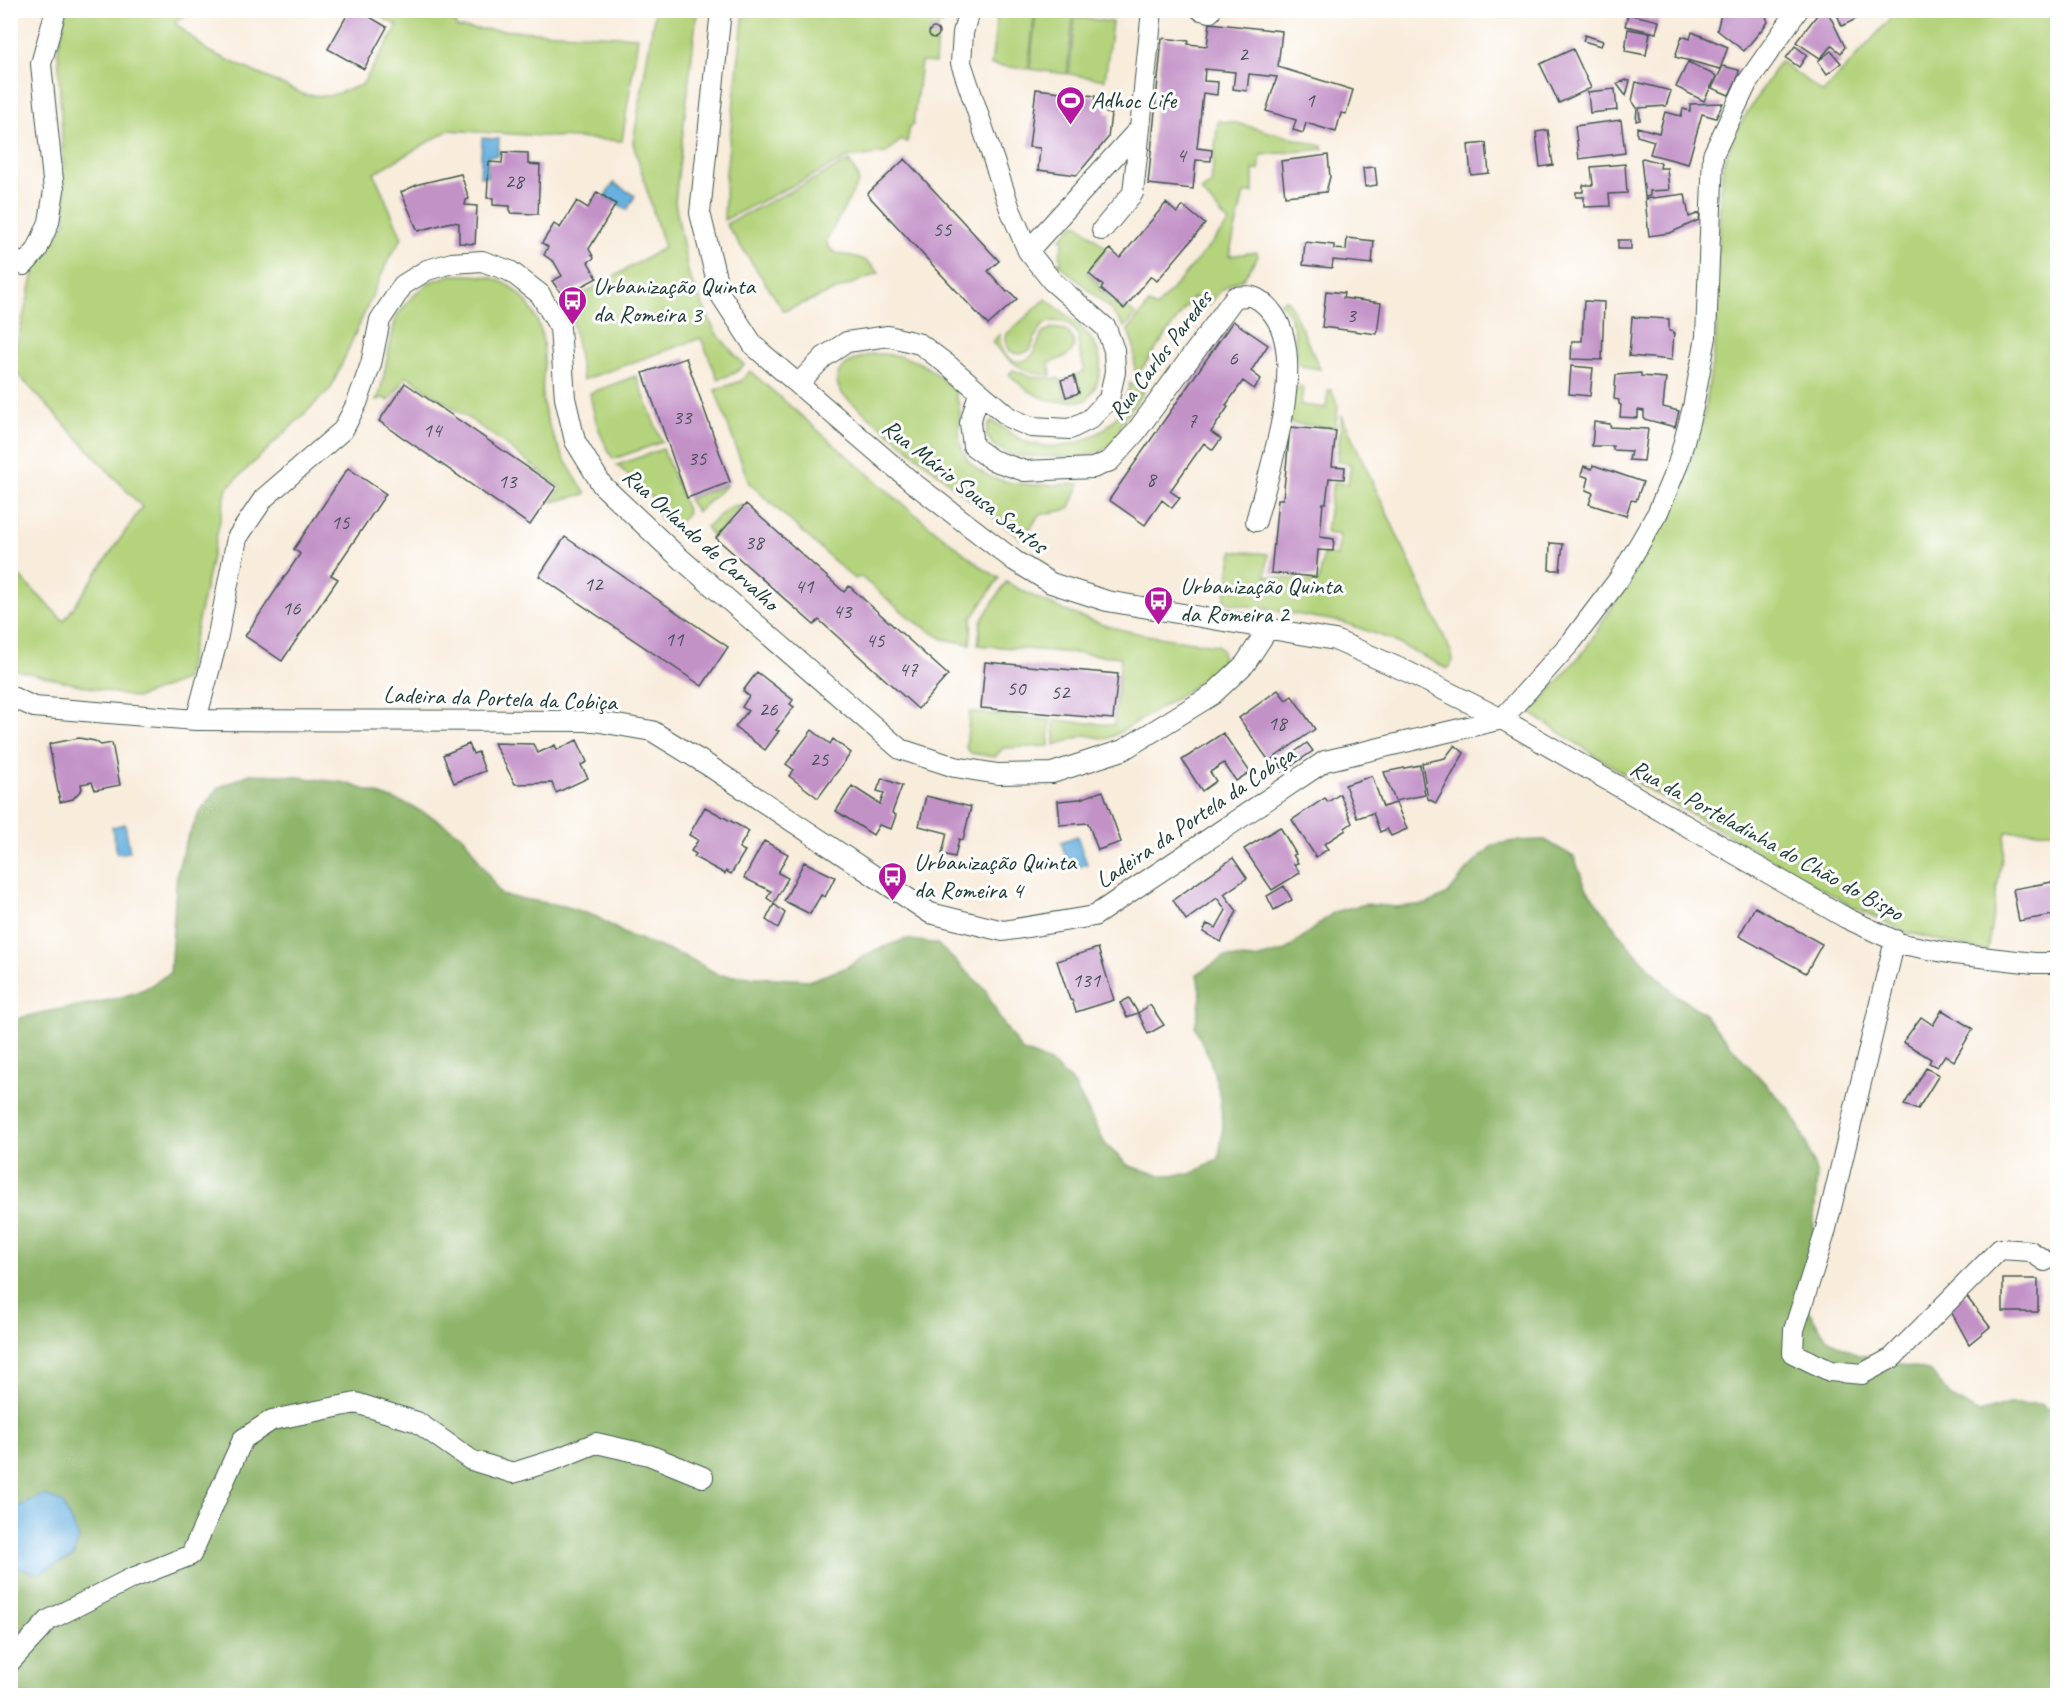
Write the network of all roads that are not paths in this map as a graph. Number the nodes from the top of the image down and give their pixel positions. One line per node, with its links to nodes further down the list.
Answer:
1 (56, 10): 9 (street)
2 (721, 10): 10 (street, Rua Mário Sousa Santos)
3 (969, 10): 8 (street)
4 (1152, 10): 6 (street)
5 (1798, 10): 15 (street)
6 (1140, 129): 7 (street); 8 (street)
7 (1102, 230)
8 (1028, 251): 11 (street)
9 (10, 258)
10 (799, 383): 11 (street); 13 (street, Rua Mário Sousa Santos)
11 (979, 393): 12 (street, Rua Carlos Paredes)
12 (1256, 521)
13 (1268, 629): 15 (street, Rua Mário Sousa Santos); 16 (street, Rua Orlando de Carvalho)
14 (10, 696): 16 (street, Ladeira da Portela da Cobiça)
15 (1502, 719): 16 (street, Ladeira da Portela da Cobiça); 17 (street, Rua da Porteladinha do Chão do Bispo)
16 (195, 720)
17 (1894, 940): 18 (street, Rua da Porteladinha do Chão do Bispo); 19 (street)
18 (2058, 963)
19 (2045, 1261)
20 (703, 1477): 21 (street)
21 (10, 1662)

